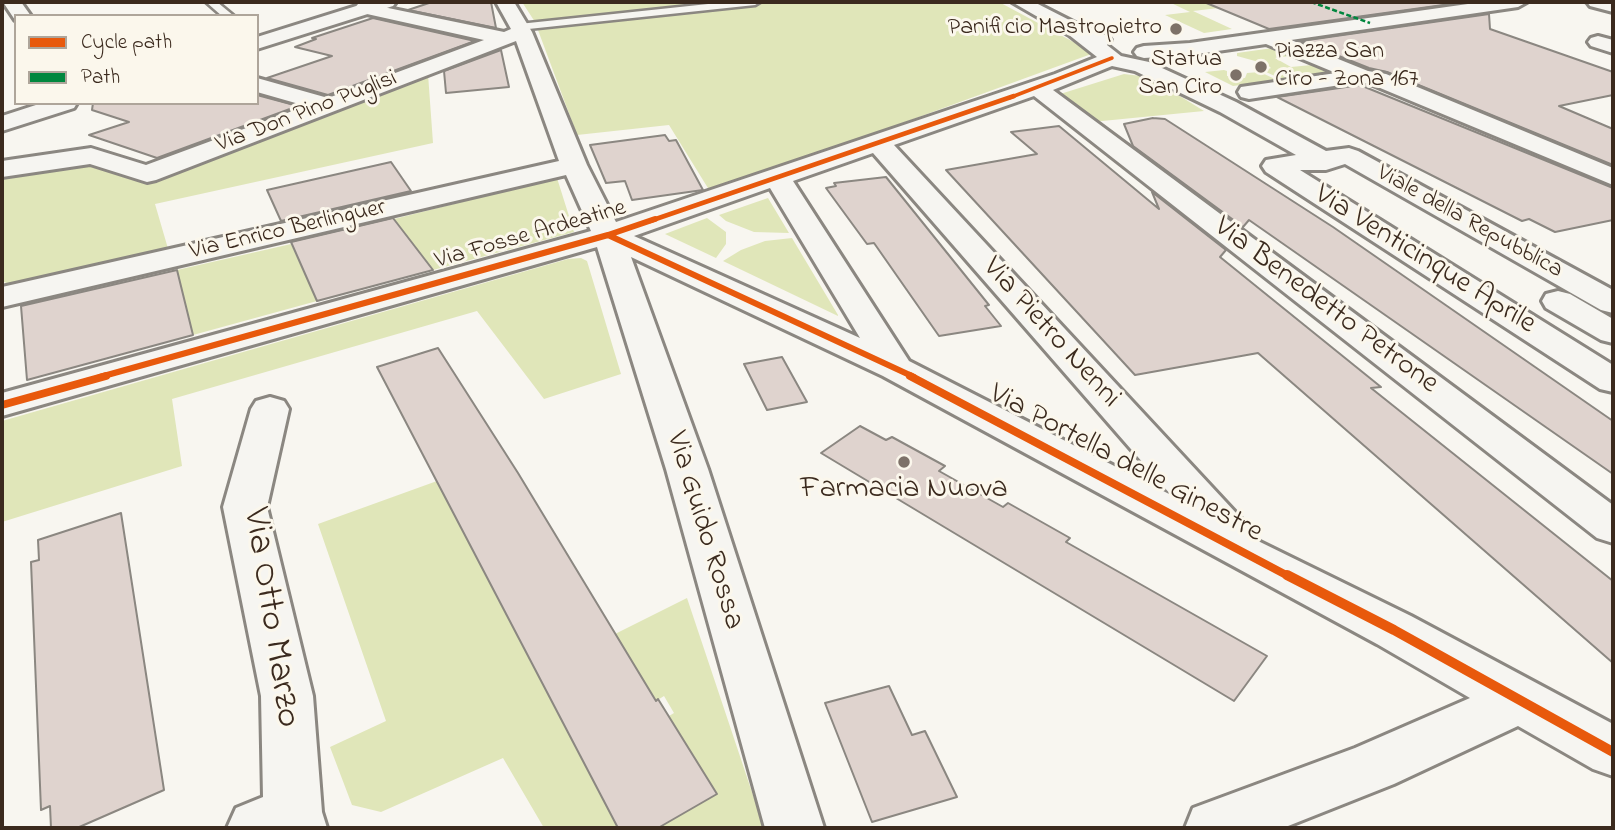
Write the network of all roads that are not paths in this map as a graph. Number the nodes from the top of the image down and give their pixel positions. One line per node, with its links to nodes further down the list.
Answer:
1 (211, 2): 11 (lane)
2 (387, 2): 9 (street)
3 (505, 2): 12 (street, Via Guido Rossa)
4 (755, 2): 12 (lane)
5 (1021, 2): 10 (street)
6 (1515, 2): 13 (street)
7 (1596, 2): 8 (street)
8 (1613, 7)
9 (364, 8): 12 (street); 14 (street)
10 (1051, 10): 15 (street)
11 (226, 14)
12 (515, 32): 21 (street, Via Don Pino Puglisi); 25 (street, Via Guido Rossa)
13 (1268, 38): 15 (street); 16 (street)
14 (259, 41)
15 (1137, 58): 17 (street); 24 (street)
16 (1362, 76): 19 (street); 28 (street)
17 (1050, 83): 23 (street, Via Fosse Ardeatine); 37 (street, Via Benedetto Petrone)
18 (259, 86): 21 (street)
19 (1249, 92)
20 (60, 105): 22 (street)
21 (328, 105): 26 (street, Via Don Pino Puglisi)
22 (2, 124)
23 (877, 142): 27 (street, Via Fosse Ardeatine); 38 (street, Via Pietro Nenni)
24 (1321, 160): 31 (street, Viale della Repubblica); 32 (street); 34 (street, Via Venticinque Aprile)
25 (574, 165): 29 (street, Via Guido Rossa); 30 (street, Via Enrico Berlinguer)
26 (2, 169)
27 (777, 177): 29 (street, Via Fosse Ardeatine); 33 (street)
28 (1613, 177)
29 (608, 236): 33 (street, Via Portella delle Ginestre); 35 (street, Via Fosse Ardeatine); 42 (street, Via Guido Rossa)
30 (2, 298)
31 (1613, 303)
32 (1613, 334)
33 (896, 368): 38 (street, Via Portella delle Ginestre)
34 (1613, 381)
35 (2, 405)
36 (270, 409): 41 (street, Via Otto Marzo)
37 (1613, 527)
38 (1251, 557): 39 (street, Via Portella delle Ginestre)
39 (1521, 700): 40 (street, Via Portella delle Ginestre); 43 (street)
40 (1613, 752)
41 (282, 823)
42 (794, 828)
43 (1214, 828)

